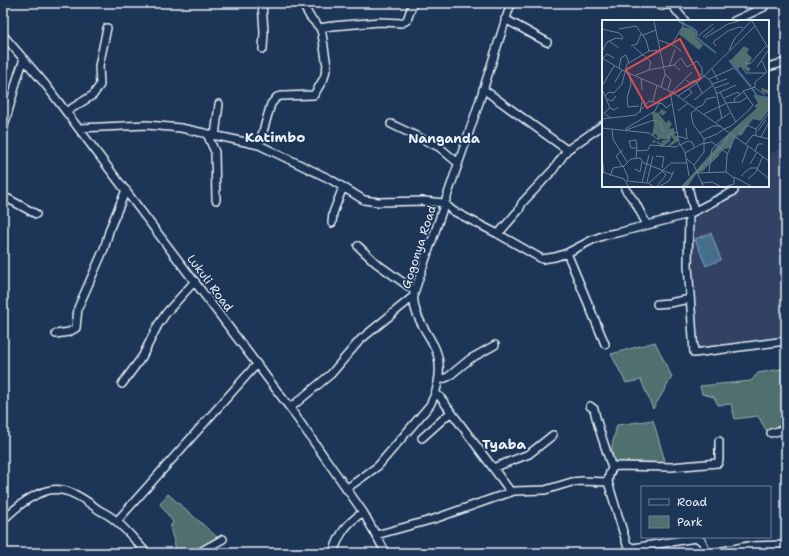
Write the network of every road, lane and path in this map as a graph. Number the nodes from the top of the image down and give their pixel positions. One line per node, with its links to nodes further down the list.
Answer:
1 (262, 3): 15 (street)
2 (302, 3): 12 (street)
3 (413, 3): 12 (street)
4 (511, 3): 8 (street, Gogonya Road)
5 (654, 3): 6 (street)
6 (671, 3): 9 (street)
7 (764, 7): 10 (street)
8 (505, 19): 14 (street); 19 (street, Gogonya Road)
9 (684, 20)
10 (736, 20)
11 (107, 28): 21 (street)
12 (320, 28): 28 (street)
13 (3, 35): 16 (street, Lukuli Road)
14 (547, 42)
15 (263, 50)
16 (24, 60): 21 (street, Lukuli Road); 25 (street)
17 (786, 62): 18 (street)
18 (769, 66)
19 (483, 89): 29 (street); 30 (street, Gogonya Road)
20 (219, 104): 27 (street)
21 (66, 112): 24 (street, Lukuli Road)
22 (391, 124): 30 (street)
23 (602, 126): 29 (street)
24 (79, 128): 26 (street); 34 (street, Lukuli Road)
25 (3, 130)
26 (207, 134): 27 (street); 37 (street)
27 (215, 136): 28 (street)
28 (259, 145): 31 (street)
29 (567, 150): 43 (street)
30 (458, 163): 38 (street, Gogonya Road)
31 (343, 187): 38 (street); 41 (street)
32 (688, 187): 39 (street)
33 (625, 189): 42 (street)
34 (126, 190): 46 (street, Lukuli Road); 50 (street)
35 (734, 191): 39 (street)
36 (3, 196): 40 (street)
37 (216, 200)
38 (444, 203): 43 (street); 47 (street, Gogonya Road)
39 (691, 212): 42 (street); 48 (street)
40 (36, 214)
41 (332, 223)
42 (648, 225): 45 (street)
43 (498, 234): 45 (street)
44 (358, 246): 47 (street)
45 (567, 253): 52 (street)
46 (195, 281): 54 (street, Lukuli Road); 56 (street)
47 (415, 293): 55 (street, Gogonya Road); 59 (street)
48 (690, 299): 49 (street); 51 (street)
49 (657, 304)
50 (56, 334)
51 (786, 341)
52 (605, 344)
53 (495, 345): 55 (street)
54 (257, 364): 59 (street, Lukuli Road); 73 (street)
55 (439, 380): 57 (street, Gogonya Road)
56 (122, 384)
57 (436, 394): 60 (street); 69 (street, Gogonya Road)
58 (590, 406): 67 (street)
59 (290, 408): 69 (street, Lukuli Road)
60 (451, 412): 64 (street); 66 (street)
61 (786, 429): 62 (street)
62 (771, 433)
63 (553, 435): 66 (street)
64 (422, 438)
65 (719, 441): 67 (street)
66 (493, 468): 70 (street)
67 (612, 468): 68 (street)
68 (608, 482): 70 (street); 81 (street)
69 (346, 488): 71 (street, Lukuli Road)
70 (511, 492): 74 (street)
71 (363, 512): 74 (street, Lukuli Road); 79 (street)
72 (3, 520): 73 (street)
73 (117, 521): 77 (street)
74 (376, 535): 80 (street, Lukuli Road)
75 (223, 539): 78 (street)
76 (786, 545): 82 (street)
77 (147, 553)
78 (198, 553)
79 (333, 553)
80 (386, 553)
81 (706, 553)
82 (713, 553)

